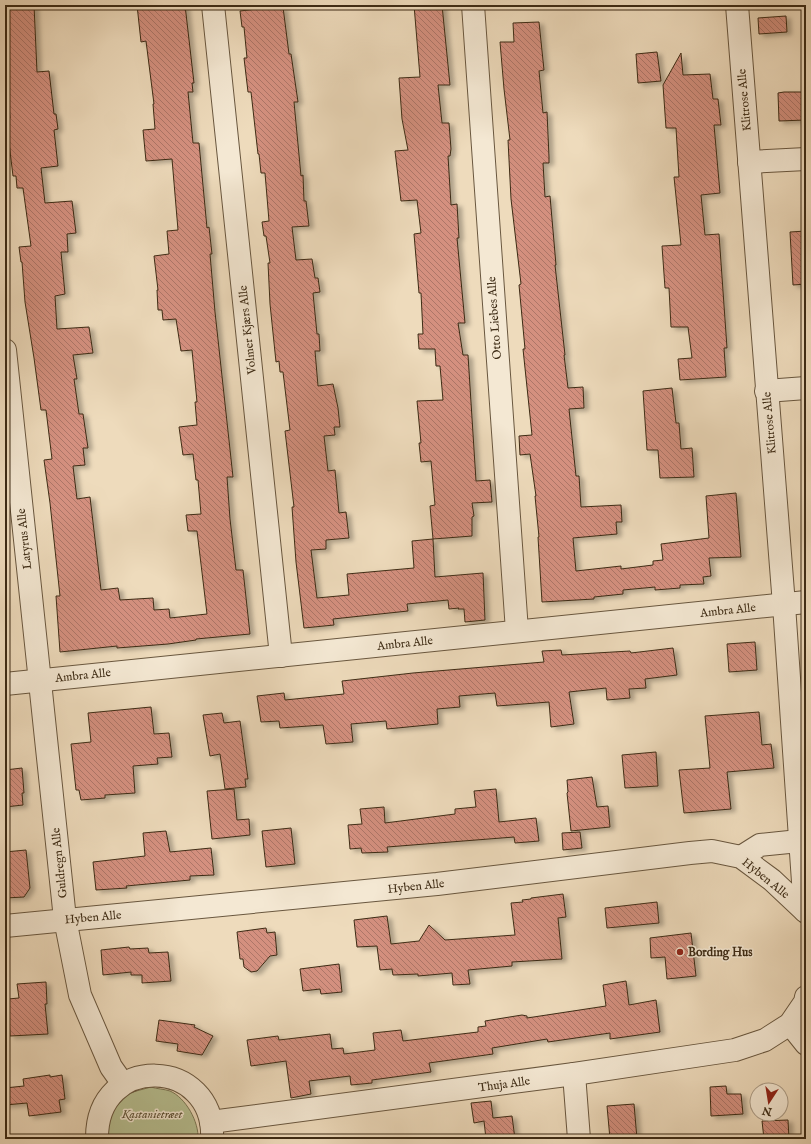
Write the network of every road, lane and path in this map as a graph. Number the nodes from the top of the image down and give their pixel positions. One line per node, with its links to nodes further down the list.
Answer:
1 (213, 5): 12 (street, Volmer Kjærs Alle)
2 (473, 5): 11 (street, Otto Liebes Alle)
3 (737, 5): 5 (street, Klitrose Alle)
4 (806, 158): 5 (street)
5 (749, 162): 8 (street, Klitrose Alle)
6 (5, 350): 13 (street, Latyrus Alle)
7 (806, 388): 8 (street)
8 (766, 391): 10 (street, Klitrose Alle)
9 (806, 602): 10 (street, Ambra Alle)
10 (784, 605): 11 (street, Ambra Alle); 15 (street, Klitrose Alle)
11 (517, 632): 12 (street, Ambra Alle)
12 (281, 656): 13 (street, Ambra Alle)
13 (39, 680): 14 (street, Ambra Alle); 18 (street, Guldregn Alle)
14 (5, 684)
15 (799, 841): 16 (street); 17 (street, Klitrose Alle)
16 (741, 857): 17 (street, Hyben Alle); 18 (street, Hyben Alle)
17 (805, 912)
18 (66, 919): 19 (street, Hyben Alle); 24 (street, Guldregn Alle)
19 (5, 926)
20 (806, 997): 21 (street)
21 (790, 1024): 22 (street); 23 (street, Thuja Alle)
22 (806, 1044)
23 (574, 1074): 25 (street, Thuja Alle); 27 (street)
24 (123, 1084): 25 (street); 26 (street)
25 (212, 1131)
26 (97, 1139)
27 (579, 1139)

